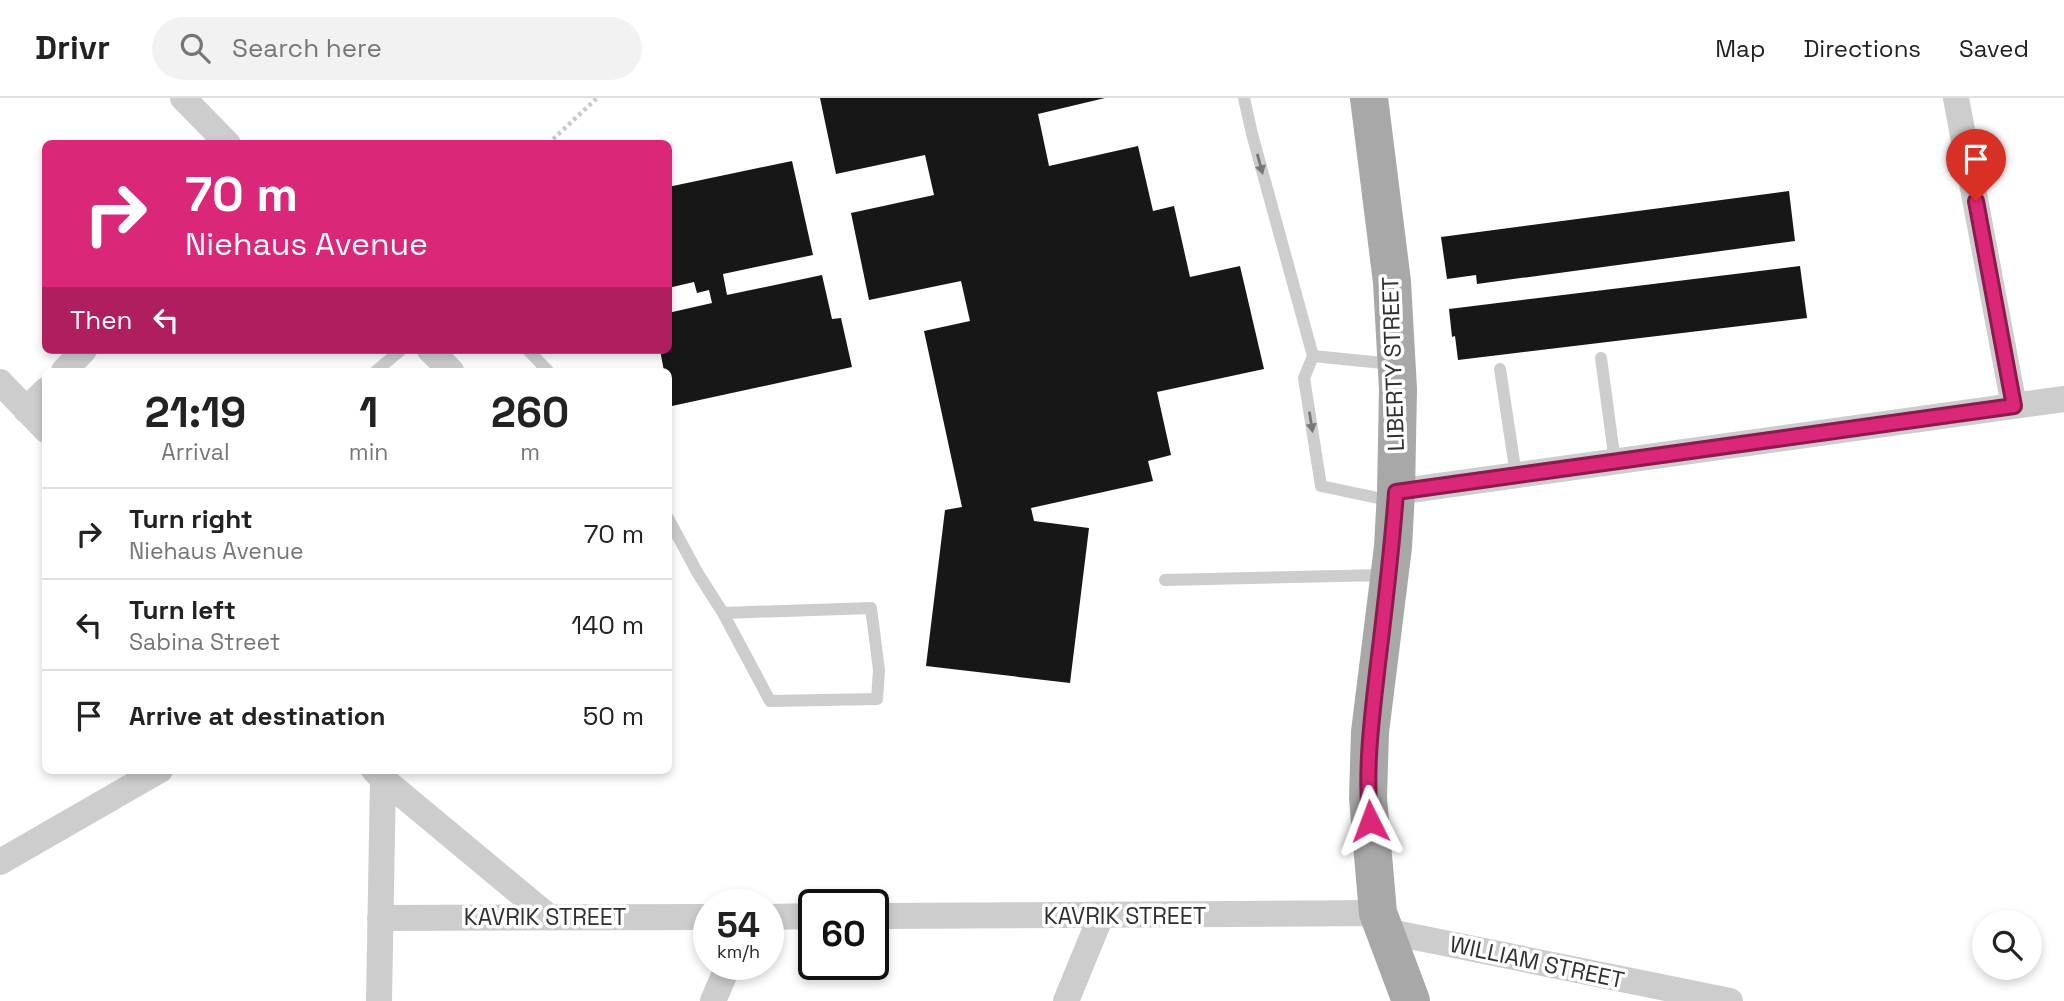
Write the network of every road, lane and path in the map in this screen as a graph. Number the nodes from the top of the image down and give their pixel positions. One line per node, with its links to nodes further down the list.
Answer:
1 (183, 98): 6 (street)
2 (597, 98): 7 (path)
3 (1244, 98): 11 (lane, one-way to 11)
4 (1369, 98): 13 (main road, LIBERTY STREET)
5 (1956, 98): 21 (street)
6 (224, 140)
7 (552, 140)
8 (80, 354): 14 (street)
9 (396, 354): 15 (lane)
10 (532, 354): 16 (lane)
11 (1313, 356): 13 (lane); 26 (lane, one-way to 26)
12 (1601, 358): 24 (lane)
13 (1396, 364): 26 (main road, LIBERTY STREET)
14 (67, 368)
15 (380, 368)
16 (545, 368)
17 (1500, 369): 25 (lane)
18 (0, 383): 22 (street)
19 (42, 394): 22 (street)
20 (2064, 399): 21 (street)
21 (2014, 406): 24 (street)
22 (26, 410): 23 (street)
23 (42, 426)
24 (1615, 462): 25 (street)
25 (1516, 475): 26 (street)
26 (1396, 497): 28 (main road, LIBERTY STREET)
27 (672, 525): 30 (lane)
28 (1389, 575): 29 (lane); 39 (main road, LIBERTY STREET)
29 (1165, 580)
30 (723, 614): 30 (lane)
31 (153, 774): 33 (street)
32 (378, 775): 36 (street); 38 (street)
33 (0, 862)
34 (889, 916): 35 (street, KAVRIK STREET)
35 (1101, 916): 39 (street, KAVRIK STREET); 43 (street)
36 (549, 917): 37 (street, KAVRIK STREET); 38 (street, KAVRIK STREET)
37 (693, 917)
38 (380, 918): 41 (street)
39 (1381, 922): 44 (main road, LIBERTY STREET); 45 (street, WILLIAM STREET)
40 (722, 980): 42 (street)
41 (379, 1001)
42 (713, 1001)
43 (1066, 1001)
44 (1411, 1001)
45 (1730, 1001)

